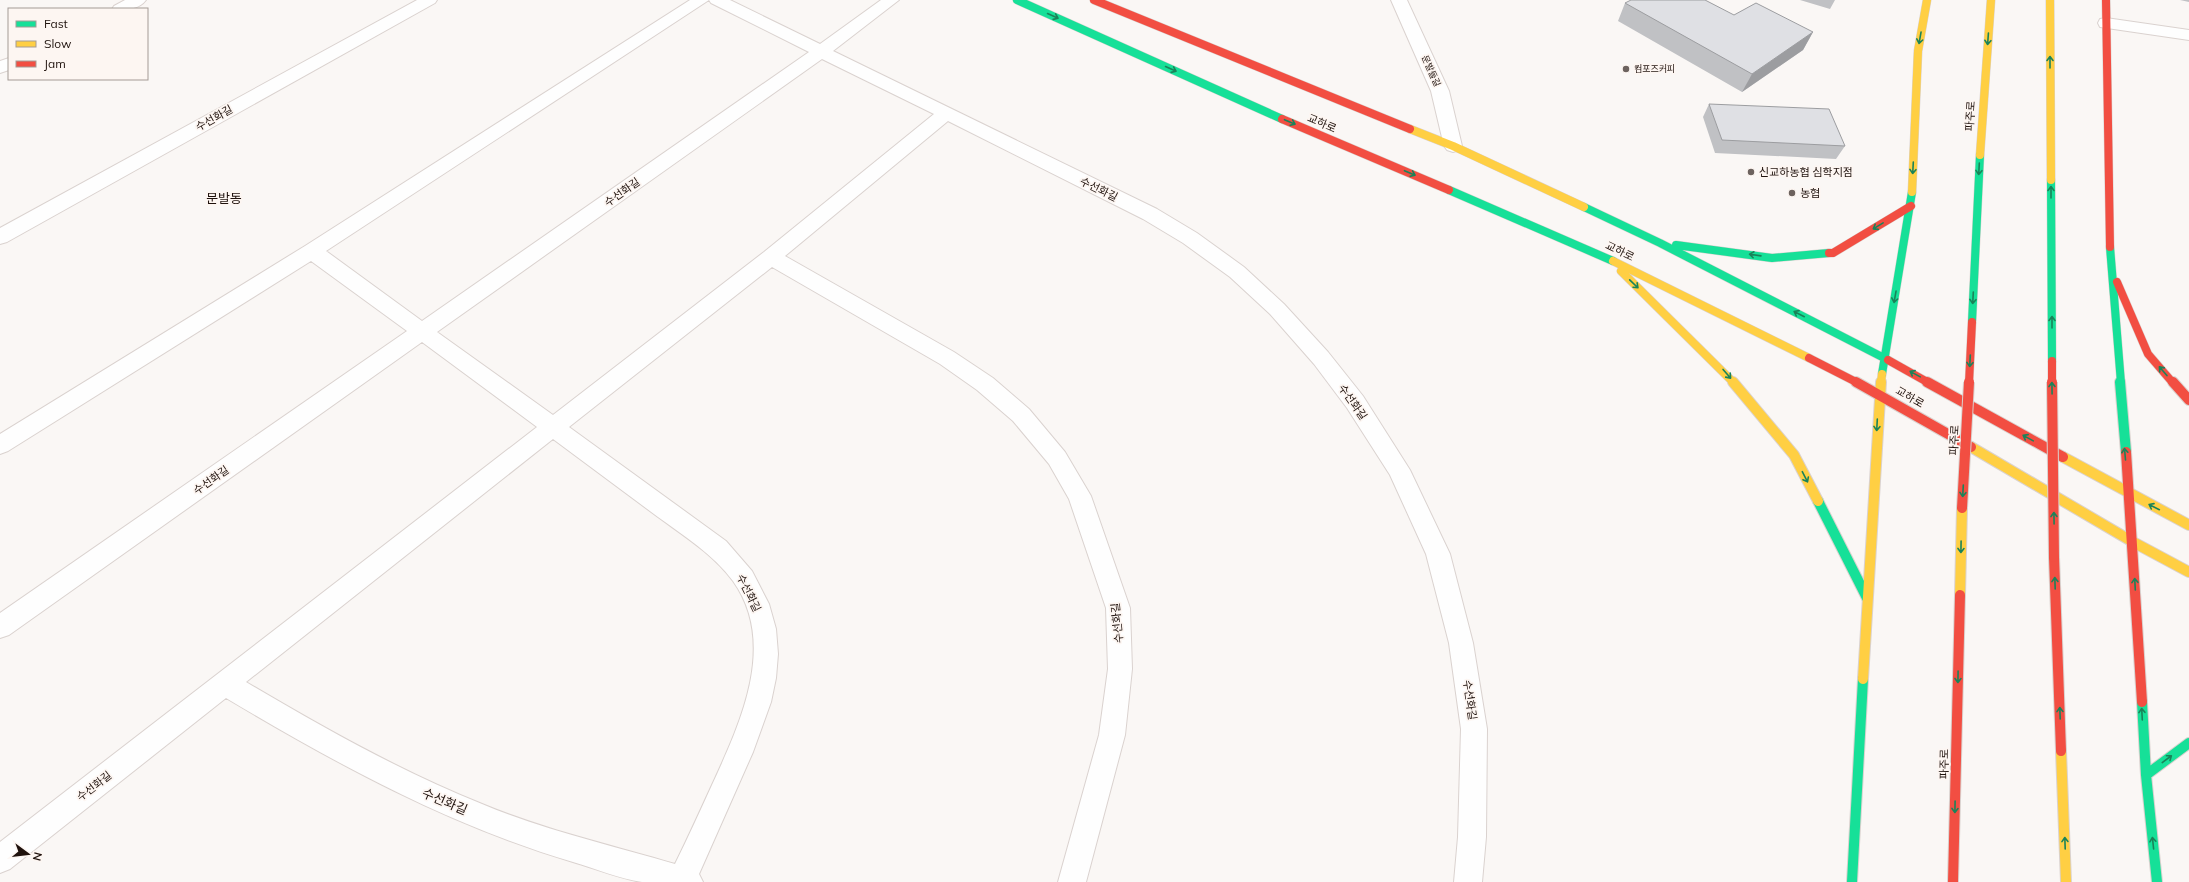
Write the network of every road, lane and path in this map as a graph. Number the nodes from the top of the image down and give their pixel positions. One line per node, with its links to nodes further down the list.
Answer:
1 (138, 0): 13 (street)
2 (429, 0): 20 (street, 수선화길)
3 (701, 0): 22 (street)
4 (717, 0): 16 (street, 수선화길)
5 (891, 0): 16 (street, 수선화길)
6 (1017, 0): 23 (main road, 교하로, one-way to 23)
7 (1094, 0): 18 (main road, 교하로)
8 (1399, 0): 18 (street, 문발들길)
9 (1927, 0): 19 (main road, one-way to 19)
10 (1991, 0): 46 (main road, 파주로, one-way to 46, bridge)
11 (2050, 0): 47 (main road, one-way to 11, bridge)
12 (2106, 0): 14 (main road)
13 (122, 8)
14 (2106, 23): 15 (street); 25 (main road)
15 (2189, 35)
16 (821, 52): 17 (street, 수선화길); 26 (street, 수선화길)
17 (946, 114): 24 (street, 수선화길); 44 (street, 수선화길)
18 (1453, 146): 21 (main road, 교하로)
19 (1911, 206): 21 (main road, one-way to 21); 27 (main road, one-way to 27)
20 (0, 237)
21 (1660, 243): 27 (main road, 교하로, one-way to 21)
22 (312, 251): 26 (street, 수선화길); 31 (street)
23 (1606, 256): 28 (main road, 교하로); 36 (main road, one-way to 36)
24 (771, 258): 30 (street, 수선화길); 43 (street, 수선화길)
25 (2110, 265): 29 (main road, one-way to 25); 32 (main road, one-way to 25)
26 (423, 332): 30 (street, 수선화길); 37 (street, 수선화길)
27 (1885, 358): 28 (main road); 32 (main road, 교하로, one-way to 27)
28 (1879, 393): 34 (main road, 교하로); 36 (main road, one-way to 36)
29 (2189, 400)
30 (553, 428): 38 (street, 수선화길); 42 (street, 수선화길)
31 (0, 445)
32 (2128, 494): 33 (main road, 교하로, one-way to 32); 34 (main road)
33 (2189, 525)
34 (2133, 542): 35 (main road, 교하로); 40 (main road, one-way to 34)
35 (2189, 572)
36 (1867, 598): 45 (main road)
37 (0, 627)
38 (225, 683): 41 (street, 수선화길); 42 (street, 수선화길)
39 (2189, 743): 40 (main road, one-way to 39)
40 (2146, 775): 48 (main road, one-way to 40)
41 (0, 859)
42 (684, 881)
43 (1072, 882)
44 (1468, 882)
45 (1852, 882)
46 (1953, 882)
47 (2066, 882)
48 (2157, 882)

